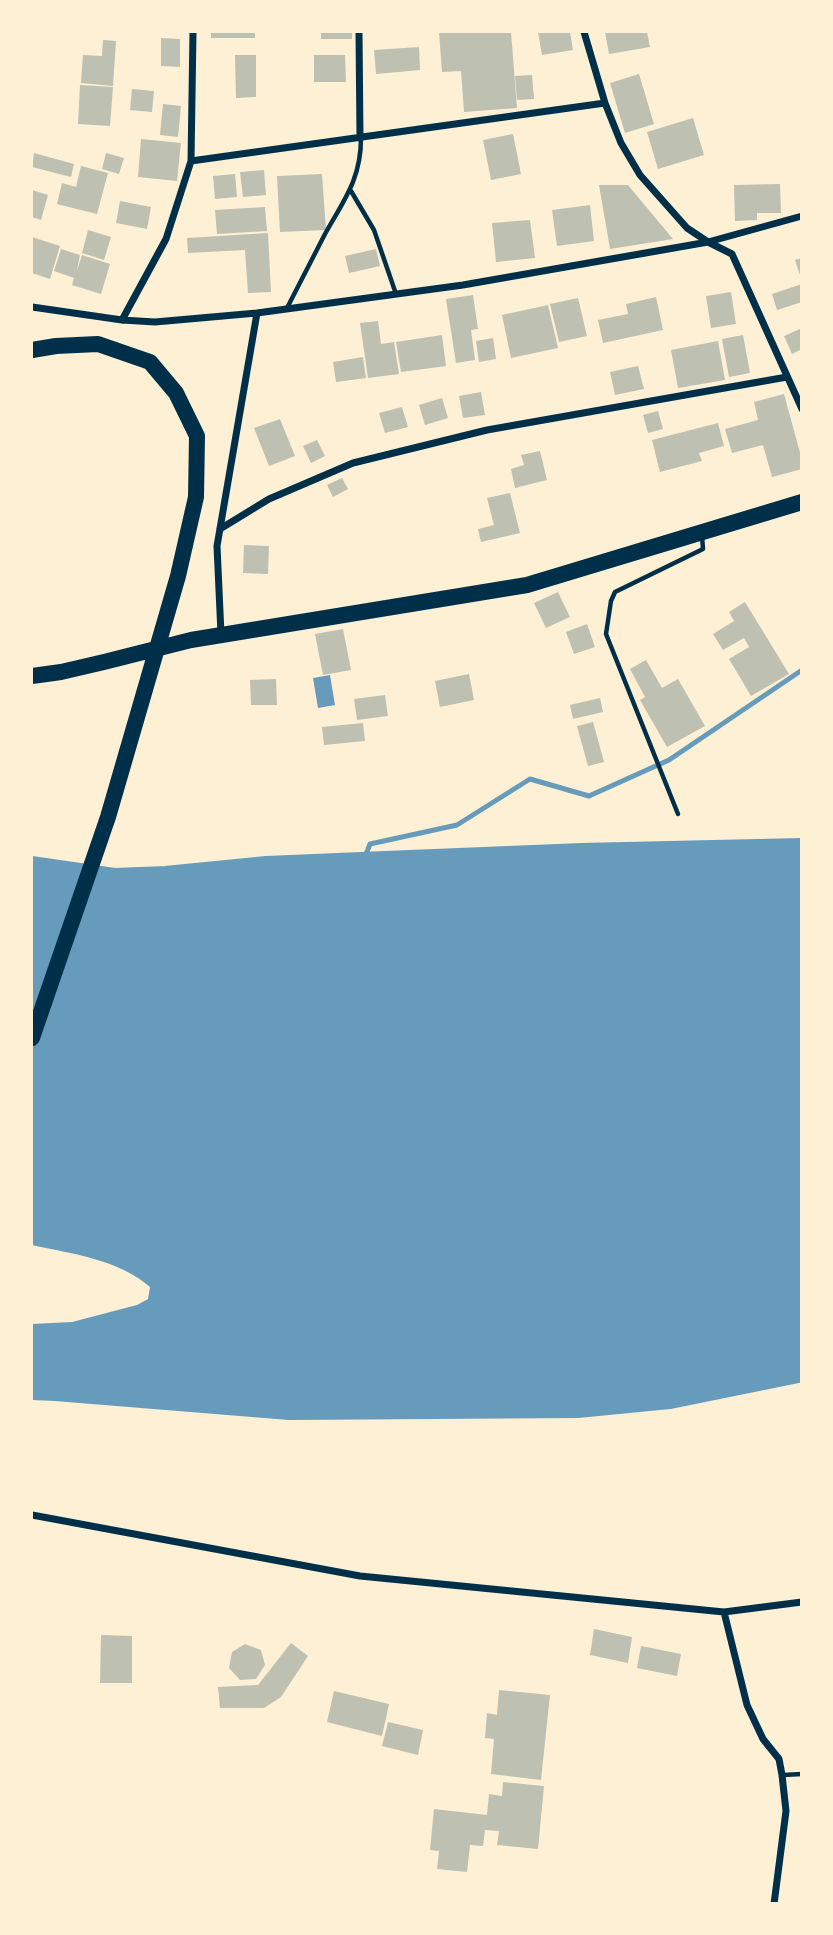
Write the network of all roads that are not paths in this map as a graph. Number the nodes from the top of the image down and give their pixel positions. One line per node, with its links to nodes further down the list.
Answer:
1 (193, 32): 6 (street)
2 (359, 32): 5 (street)
3 (584, 32): 4 (street)
4 (605, 103): 5 (street); 9 (street)
5 (360, 138): 6 (street); 7 (lane)
6 (191, 161): 14 (street)
7 (351, 190): 10 (lane); 12 (lane)
8 (802, 216): 9 (street)
9 (708, 242): 10 (street); 16 (street)
10 (396, 294): 12 (street)
11 (32, 307): 14 (street)
12 (287, 308): 13 (street)
13 (257, 313): 14 (street); 19 (street)
14 (122, 320)
15 (32, 350): 24 (highway)
16 (787, 377): 17 (street); 19 (street)
17 (802, 409)
18 (802, 502): 20 (highway)
19 (220, 529): 21 (street)
20 (702, 532): 21 (highway); 23 (lane)
21 (220, 635): 22 (highway)
22 (32, 676)
23 (678, 814)
24 (32, 1038)
25 (32, 1515): 27 (street)
26 (802, 1602): 27 (street)
27 (724, 1612): 29 (street)
28 (802, 1774): 29 (lane)
29 (782, 1775): 30 (street)
30 (774, 1903)

